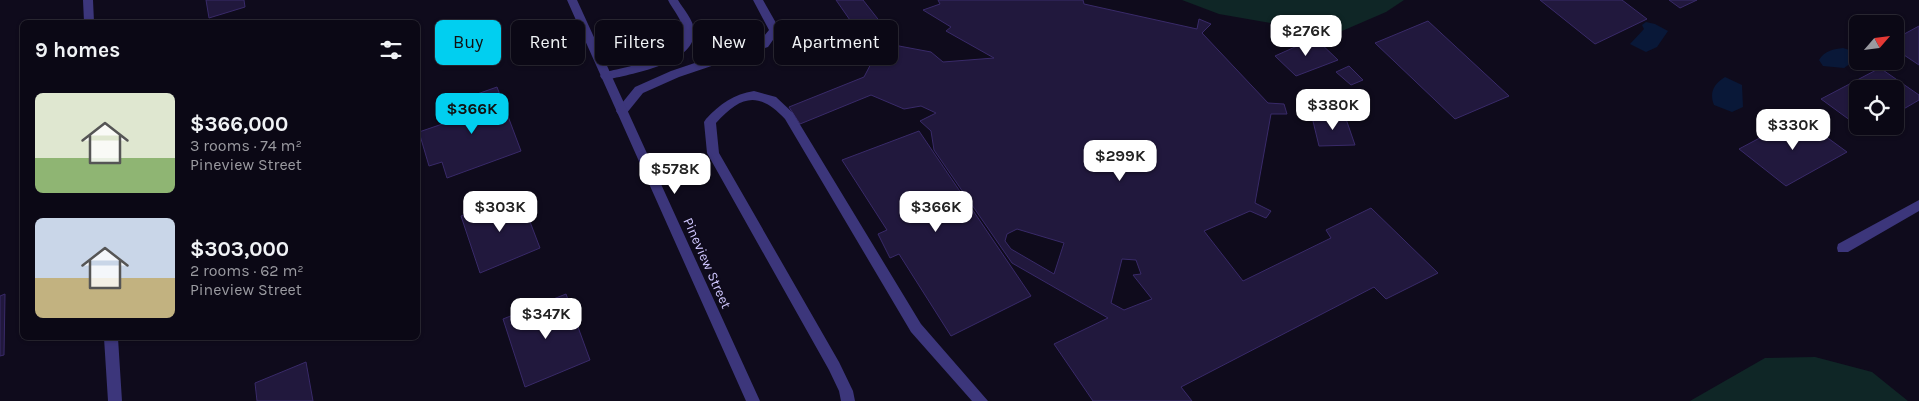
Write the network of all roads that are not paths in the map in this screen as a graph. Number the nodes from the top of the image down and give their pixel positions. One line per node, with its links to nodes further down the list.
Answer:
1 (88, 0): 5 (street)
2 (572, 0): 6 (street, Pineview Street)
3 (673, 0): 6 (street)
4 (758, 0): 7 (street)
5 (89, 20)
6 (606, 76): 7 (street, Pineview Street)
7 (622, 111): 12 (street, Pineview Street)
8 (1919, 205): 9 (street)
9 (1843, 248)
10 (111, 340): 11 (street)
11 (115, 401)
12 (753, 401)
13 (848, 401): 14 (street)
14 (981, 401)

